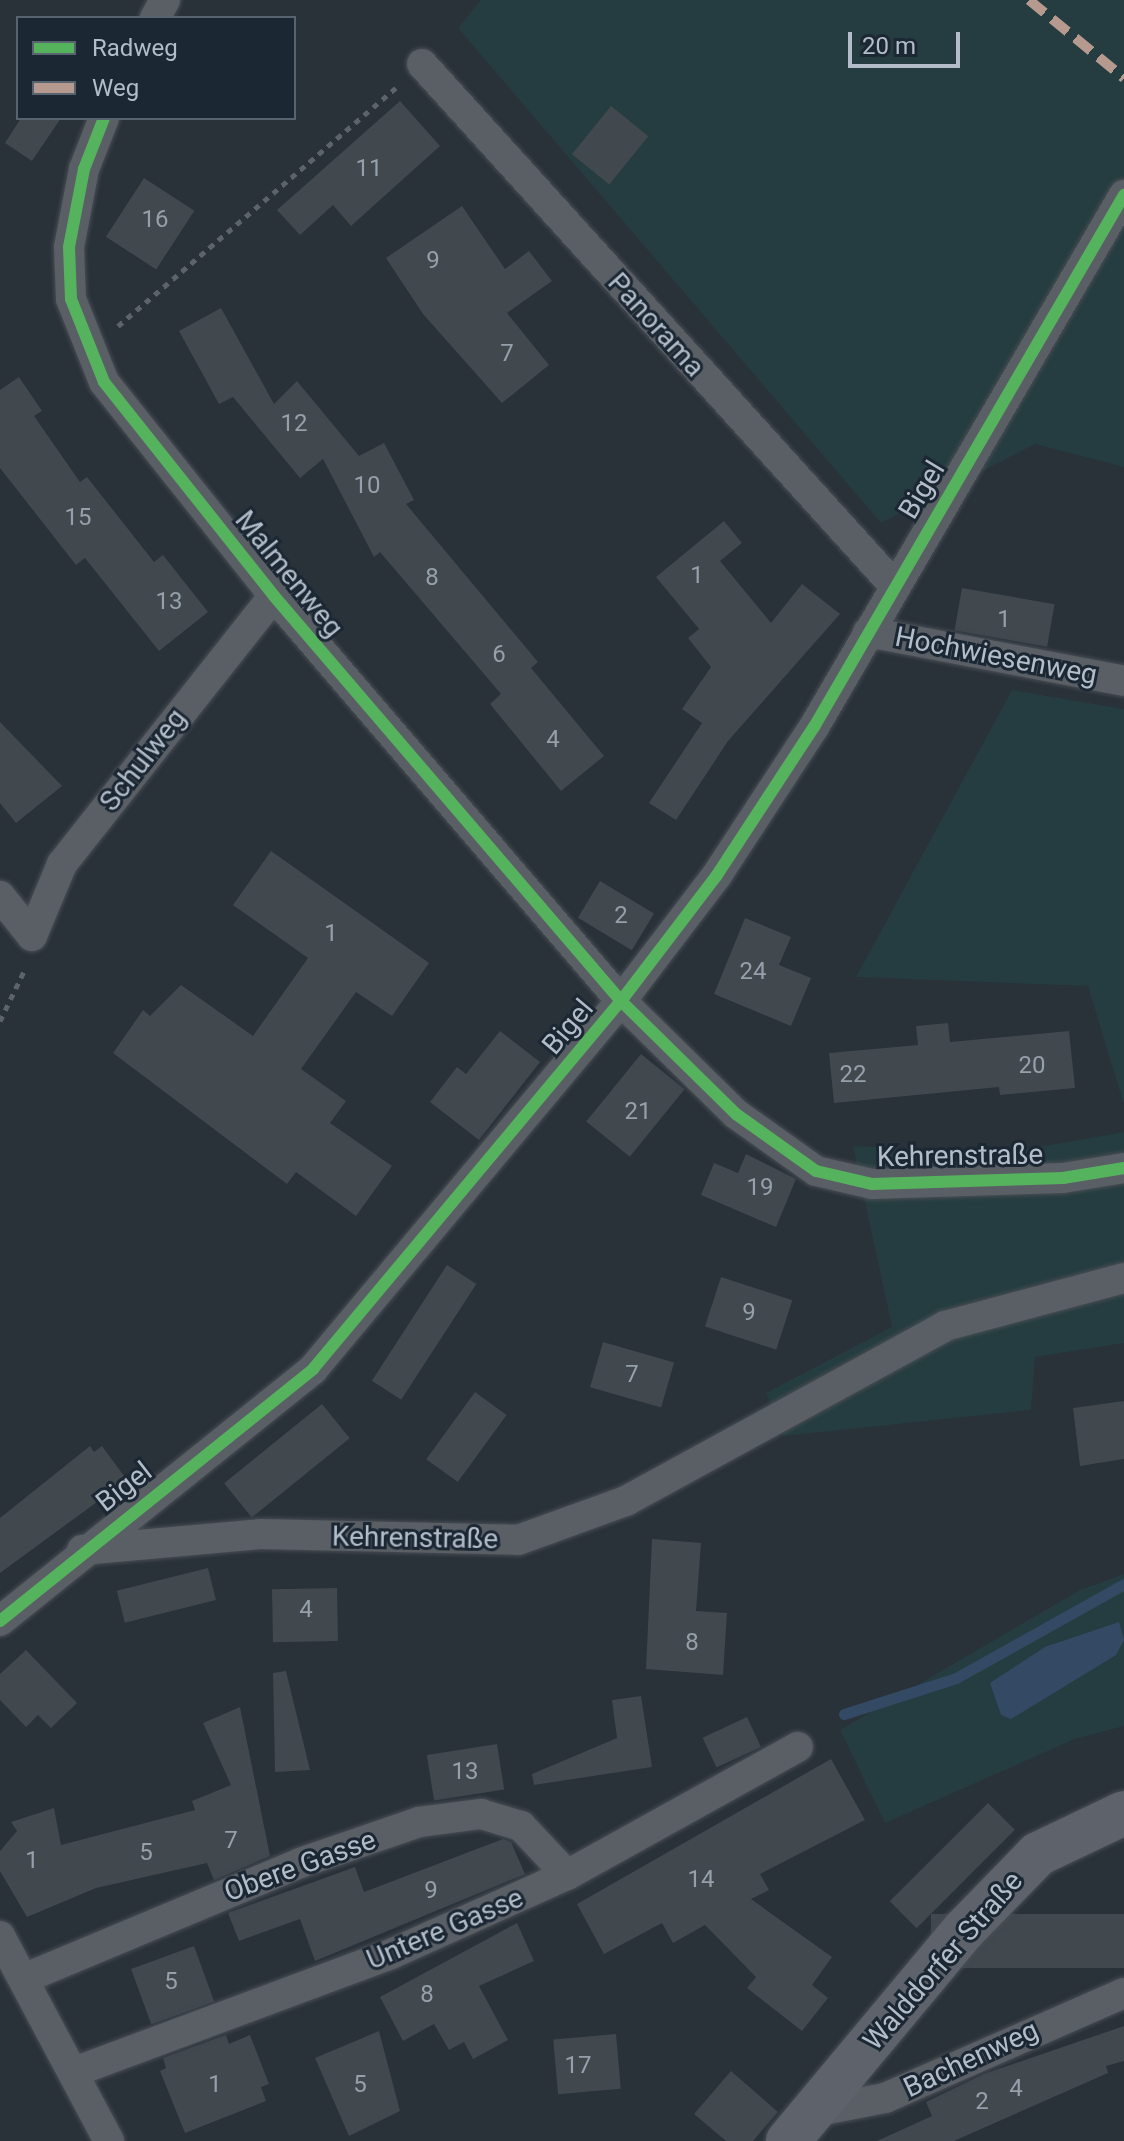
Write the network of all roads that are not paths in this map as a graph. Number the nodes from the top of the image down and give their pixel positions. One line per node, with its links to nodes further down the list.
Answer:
1 (422, 64): 4 (street, Panorama)
2 (103, 120): 5 (street, Malmenweg)
3 (1124, 195): 4 (street, Bigel)
4 (892, 583): 6 (street, Bigel)
5 (274, 596): 8 (street, Schulweg); 9 (street, Malmenweg)
6 (868, 632): 7 (street, Hochwiesenweg); 9 (street, Bigel)
7 (1124, 681)
8 (0, 896)
9 (621, 1001): 10 (street, Kehrenstraße); 12 (street, Bigel)
10 (1124, 1168)
11 (1124, 1278): 12 (street, Kehrenstraße)
12 (80, 1550): 13 (street, Bigel)
13 (0, 1621)
14 (798, 1747): 16 (street, Untere Gasse)
15 (1124, 1813): 21 (street, Walddorfer Straße)
16 (567, 1875): 18 (street, Obere Gasse); 20 (street, Untere Gasse)
17 (0, 1936): 18 (street)
18 (23, 1979): 20 (street)
19 (1124, 1993): 21 (street, Bachenweg)
20 (74, 2072): 22 (street)
21 (801, 2126)
22 (109, 2141)

